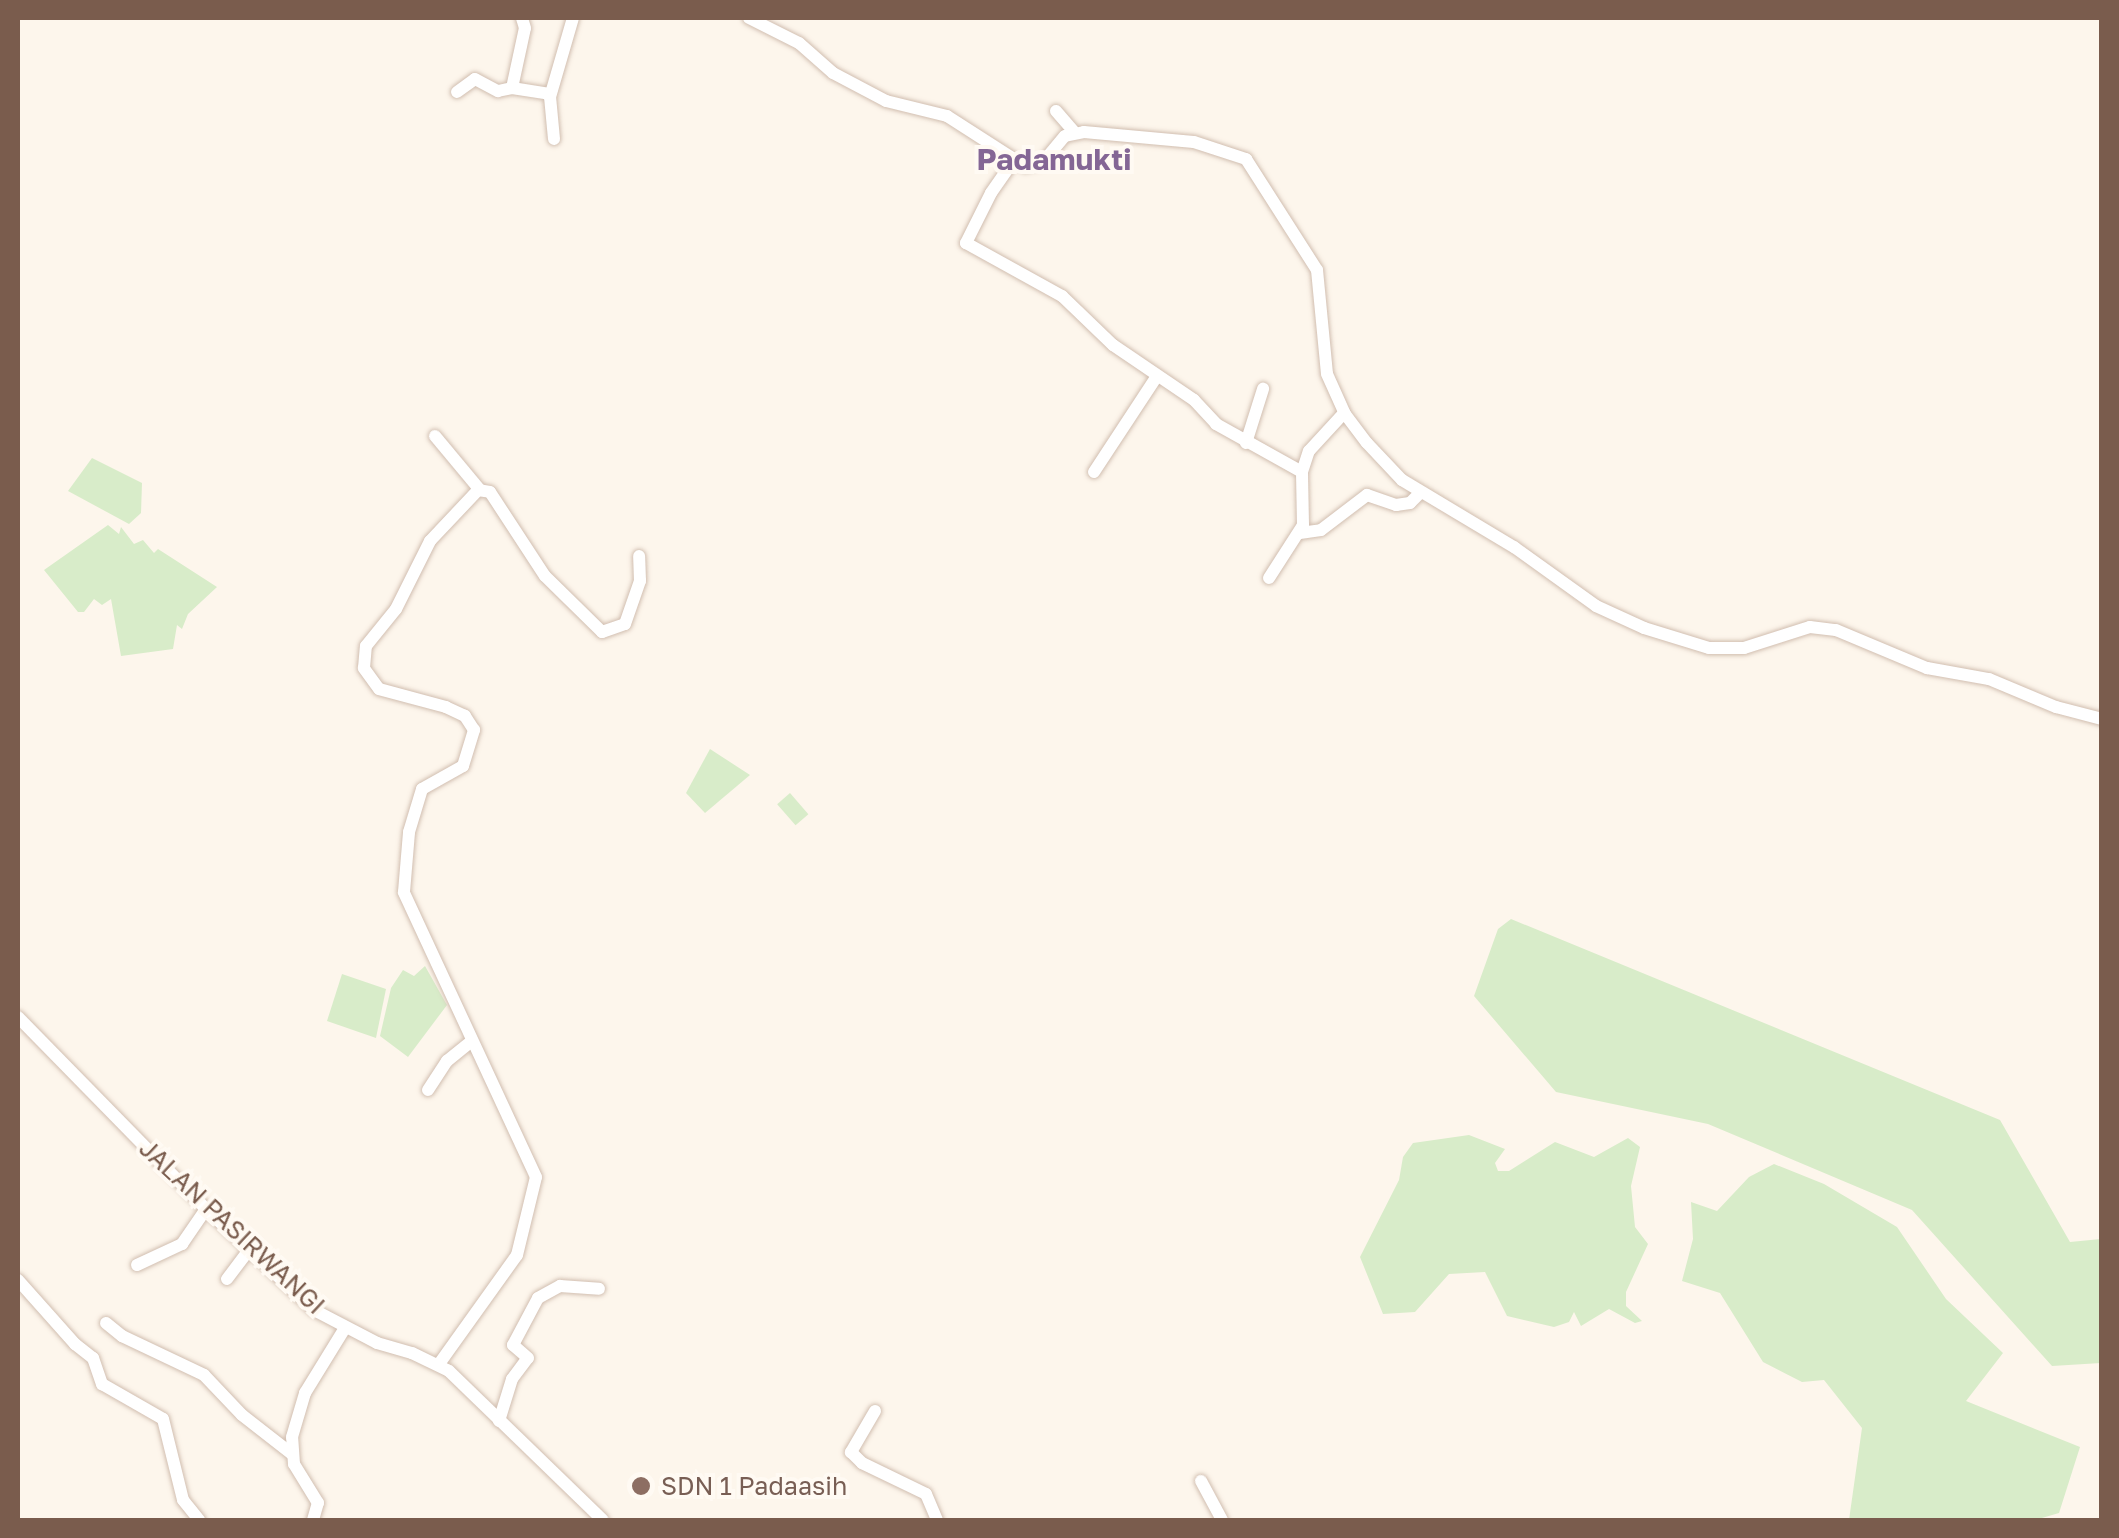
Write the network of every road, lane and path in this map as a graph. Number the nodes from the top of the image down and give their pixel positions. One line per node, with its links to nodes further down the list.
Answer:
1 (522, 18): 4 (street)
2 (573, 18): 6 (street)
3 (749, 18): 10 (street)
4 (512, 88): 5 (street); 6 (street)
5 (457, 92)
6 (550, 94): 9 (street)
7 (1056, 111): 8 (street)
8 (1075, 133): 10 (street); 13 (street)
9 (554, 138)
10 (1014, 160): 11 (street)
11 (1157, 376): 15 (street); 16 (street)
12 (1264, 389): 15 (street)
13 (1344, 413): 17 (street); 19 (street)
14 (435, 436): 18 (street)
15 (1246, 444): 17 (street)
16 (1094, 472)
17 (1302, 472): 20 (street)
18 (480, 490): 21 (street); 25 (street)
19 (1420, 493): 20 (street); 23 (street)
20 (1300, 533): 22 (street)
21 (639, 556)
22 (1269, 578)
23 (2102, 719)
24 (18, 1017): 27 (street, JALAN PASIRWANGI)
25 (472, 1042): 26 (street); 35 (street)
26 (428, 1090)
27 (206, 1208): 28 (street, JALAN PASIRWANGI); 29 (street)
28 (248, 1251): 30 (street); 34 (street, JALAN PASIRWANGI)
29 (138, 1264)
30 (227, 1279)
31 (18, 1280): 41 (street)
32 (599, 1290): 37 (street)
33 (106, 1323): 38 (street)
34 (345, 1328): 35 (street, JALAN PASIRWANGI); 38 (street)
35 (439, 1364): 37 (street, JALAN PASIRWANGI)
36 (875, 1411): 45 (street)
37 (498, 1421): 44 (street, JALAN PASIRWANGI)
38 (292, 1454): 40 (street)
39 (1201, 1481): 46 (street)
40 (318, 1503): 42 (street); 43 (street)
41 (200, 1520)
42 (314, 1520)
43 (328, 1520)
44 (604, 1520)
45 (937, 1520)
46 (1222, 1520)

